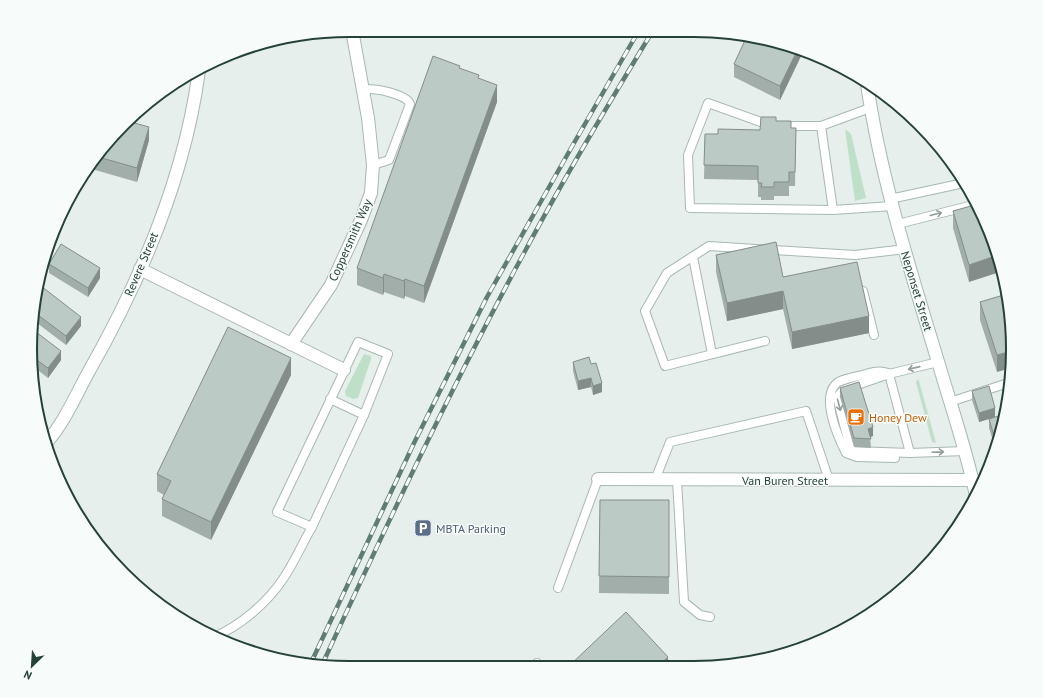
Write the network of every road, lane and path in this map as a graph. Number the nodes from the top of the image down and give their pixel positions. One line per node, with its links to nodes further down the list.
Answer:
1 (353, 37): 3 (street, Coppersmith Way)
2 (198, 76): 15 (street, Revere Street)
3 (363, 90): 7 (street, Coppersmith Way); 7 (lane)
4 (867, 90): 5 (street, Neponset Street)
5 (870, 108): 6 (lane); 9 (street, Neponset Street)
6 (821, 126): 11 (lane); 11 (lane)
7 (372, 165): 20 (street, Coppersmith Way)
8 (958, 184): 9 (lane)
9 (891, 202): 11 (lane); 12 (street, Neponset Street)
10 (971, 206): 12 (lane, one-way to 10)
11 (833, 210)
12 (898, 224): 13 (street, Neponset Street)
13 (905, 249): 14 (lane); 23 (street, Neponset Street)
14 (693, 257): 22 (lane); 22 (lane)
15 (140, 269): 18 (street); 30 (street, Revere Street)
16 (862, 284): 17 (lane)
17 (874, 335)
18 (278, 338): 20 (street); 21 (street)
19 (765, 341): 22 (lane)
20 (291, 344): 24 (street)
21 (272, 349)
22 (712, 354)
23 (938, 362): 25 (lane, one-way to 25); 28 (street, Neponset Street)
24 (344, 370): 27 (lane); 29 (lane)
25 (889, 374): 32 (lane); 32 (lane)
26 (1004, 384): 28 (lane)
27 (330, 399): 29 (lane); 38 (lane)
28 (950, 402): 31 (street, Neponset Street)
29 (364, 415): 38 (lane)
30 (50, 438)
31 (965, 451): 32 (lane, one-way to 31); 34 (street, Neponset Street)
32 (910, 453)
33 (598, 479): 35 (street, Van Buren Street); 39 (lane)
34 (978, 479): 37 (street, Van Buren Street)
35 (655, 480): 36 (street, Van Buren Street); 37 (lane)
36 (677, 480): 37 (street, Van Buren Street); 40 (lane)
37 (829, 480)
38 (312, 527): 41 (lane)
39 (558, 588)
40 (710, 618)
41 (224, 634)

